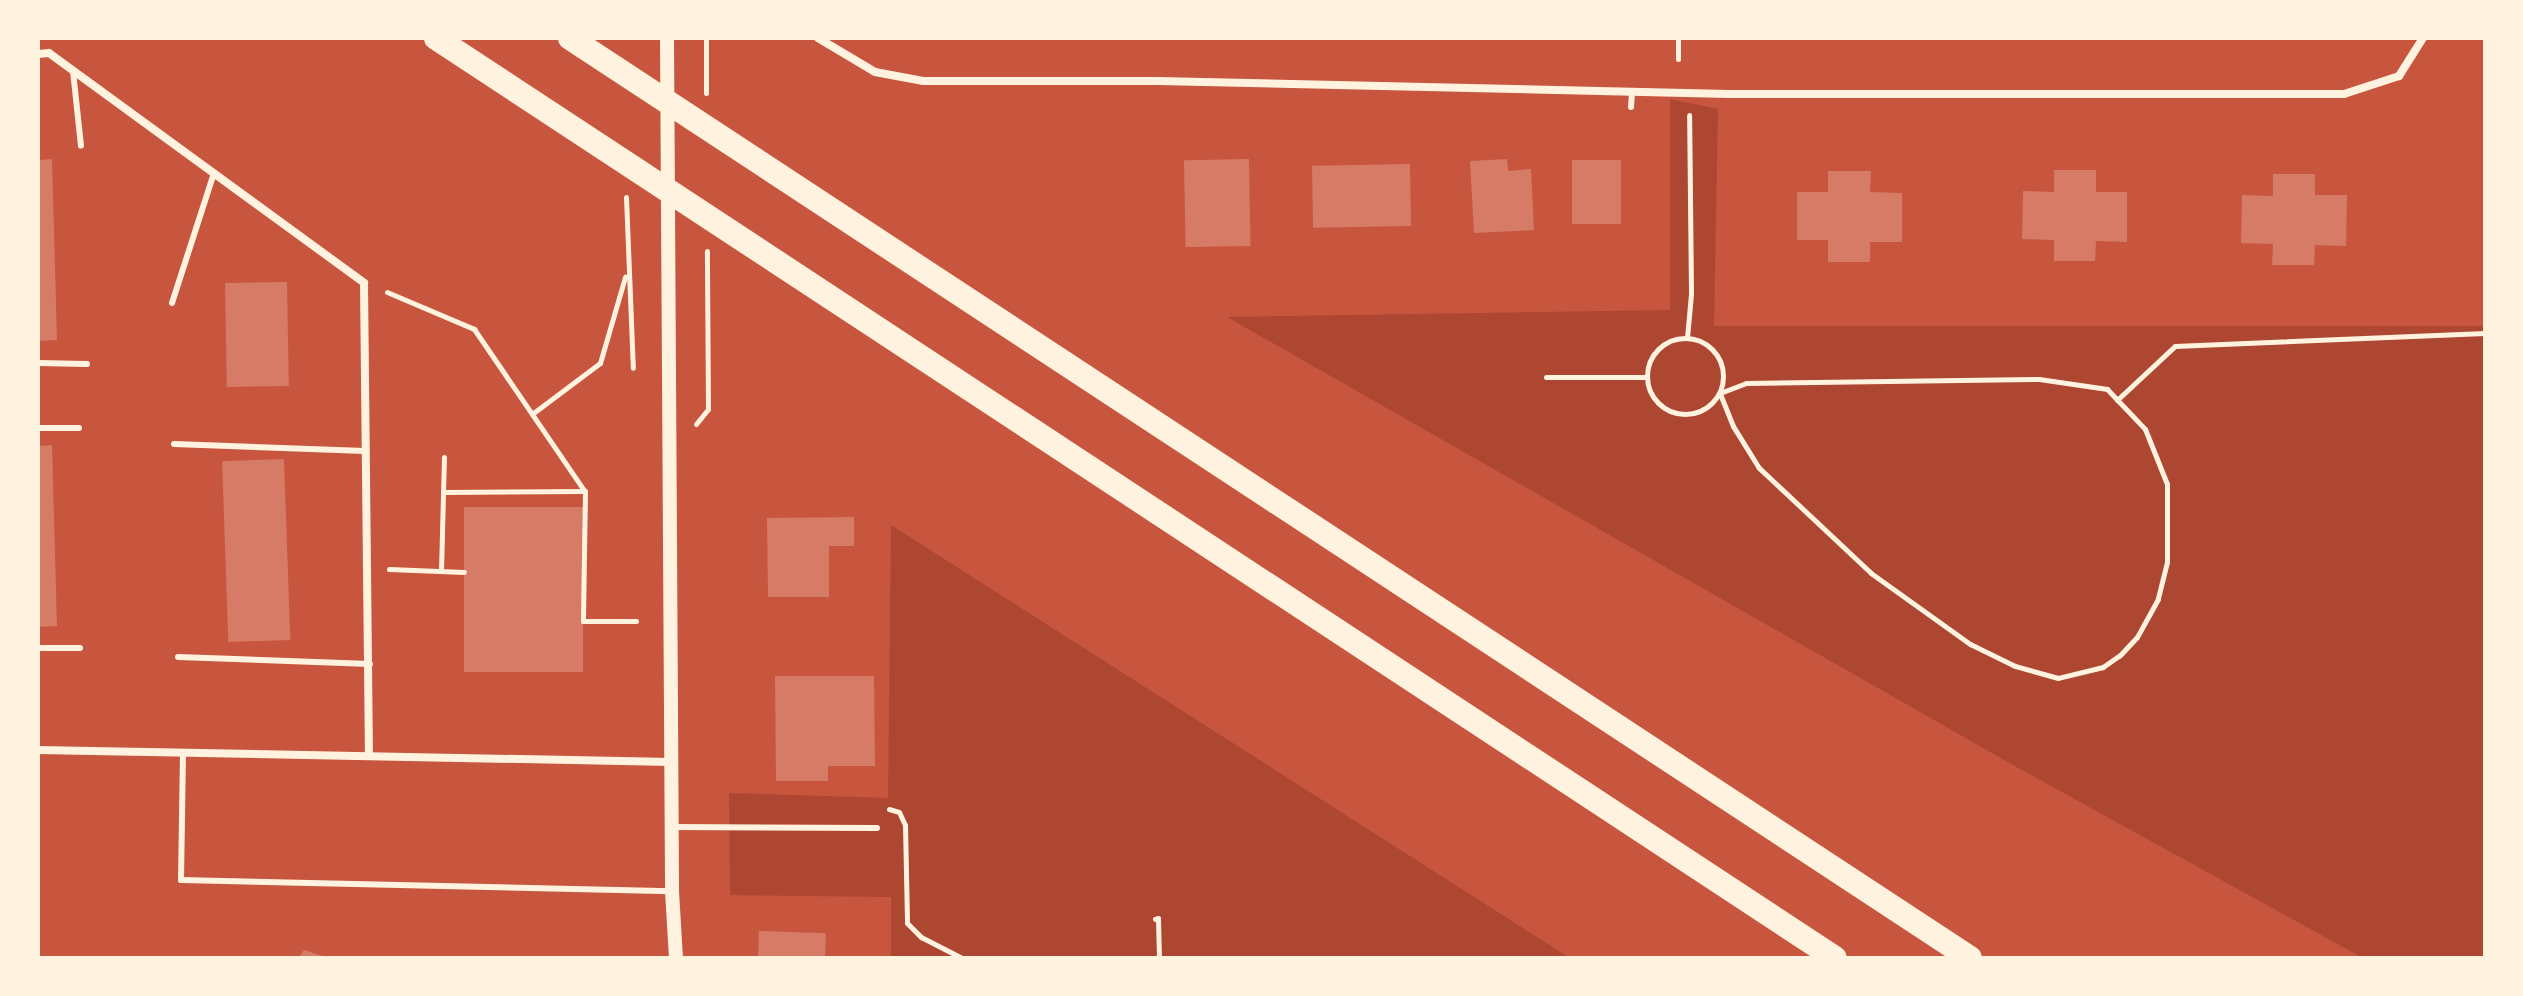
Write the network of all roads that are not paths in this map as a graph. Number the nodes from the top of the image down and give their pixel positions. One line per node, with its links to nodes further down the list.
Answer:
1 (436, 38): 31 (highway)
2 (570, 38): 32 (highway)
3 (667, 38): 26 (street)
4 (818, 38): 8 (street)
5 (2423, 38): 8 (street)
6 (38, 54): 7 (street)
7 (73, 71): 10 (lane); 11 (street)
8 (1632, 93): 9 (lane)
9 (1631, 107)
10 (81, 146)
11 (214, 173): 12 (lane); 18 (street)
12 (172, 303)
13 (38, 363): 14 (lane)
14 (87, 364)
15 (38, 428): 16 (lane)
16 (79, 428)
17 (174, 444): 18 (lane)
18 (365, 451): 22 (street)
19 (38, 648): 20 (lane)
20 (80, 648)
21 (178, 657): 22 (lane)
22 (370, 664): 25 (street)
23 (38, 750): 24 (street)
24 (183, 753): 25 (street); 29 (lane)
25 (369, 756): 26 (street)
26 (672, 762): 27 (street)
27 (672, 827): 28 (lane); 29 (street)
28 (877, 828)
29 (672, 891): 30 (street)
30 (676, 958)
31 (1835, 958)
32 (1970, 958)

